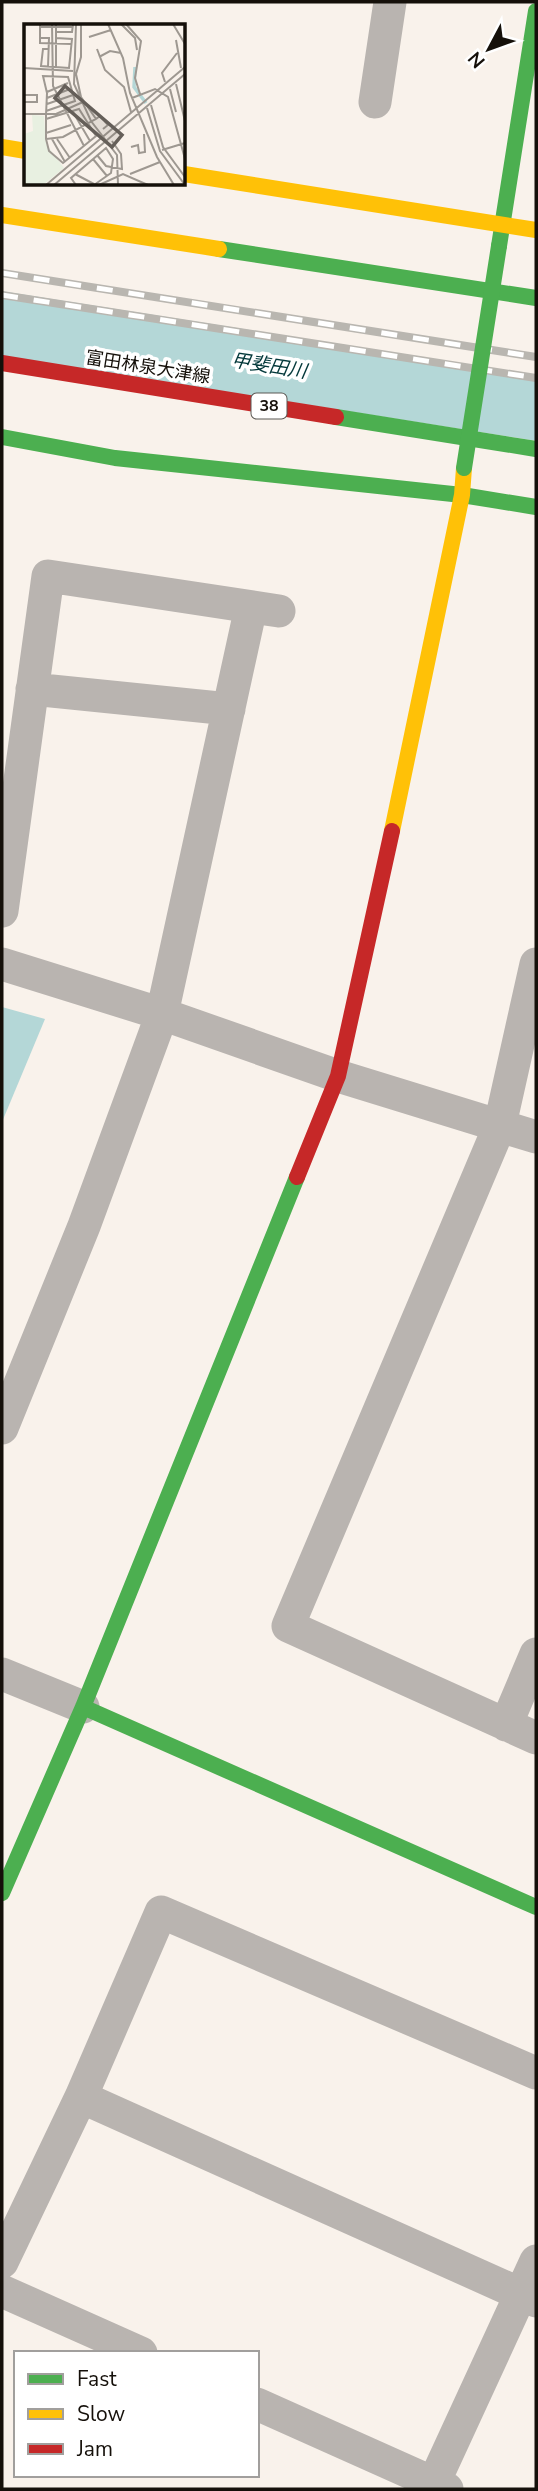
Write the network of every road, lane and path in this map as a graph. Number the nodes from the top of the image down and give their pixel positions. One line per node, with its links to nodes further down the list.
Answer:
1 (390, 2): 3 (street)
2 (536, 11): 8 (street)
3 (375, 102)
4 (2, 147): 5 (street)
5 (24, 151)
6 (186, 174): 8 (street)
7 (2, 215): 10 (street)
8 (503, 225): 9 (street); 14 (street, bridge)
9 (536, 230)
10 (536, 298)
11 (2, 363): 13 (street, 富田林泉大津線 / 38)
12 (2, 437): 14 (street)
13 (536, 449)
14 (462, 495): 15 (street); 22 (street)
15 (536, 507)
16 (32, 689): 17 (street); 17 (street); 18 (street)
17 (229, 709): 21 (street)
18 (2, 911)
19 (2, 964): 21 (street)
20 (536, 964): 23 (street)
21 (162, 1014): 22 (street); 25 (street)
22 (338, 1076): 23 (street); 28 (street)
23 (500, 1125): 24 (street); 29 (street)
24 (536, 1137)
25 (2, 1428)
26 (536, 1654): 29 (street)
27 (2, 1674): 28 (street)
28 (83, 1707): 31 (street); 32 (street)
29 (506, 1725): 30 (street)
30 (536, 1738)
31 (2, 1893)
32 (536, 1907)
33 (536, 2073): 34 (street)
34 (81, 2097): 36 (street); 38 (street)
35 (536, 2261): 38 (street)
36 (2, 2262)
37 (2, 2291): 39 (street)
38 (529, 2297): 41 (street)
39 (137, 2351)
40 (259, 2405): 41 (street)
41 (437, 2487)

